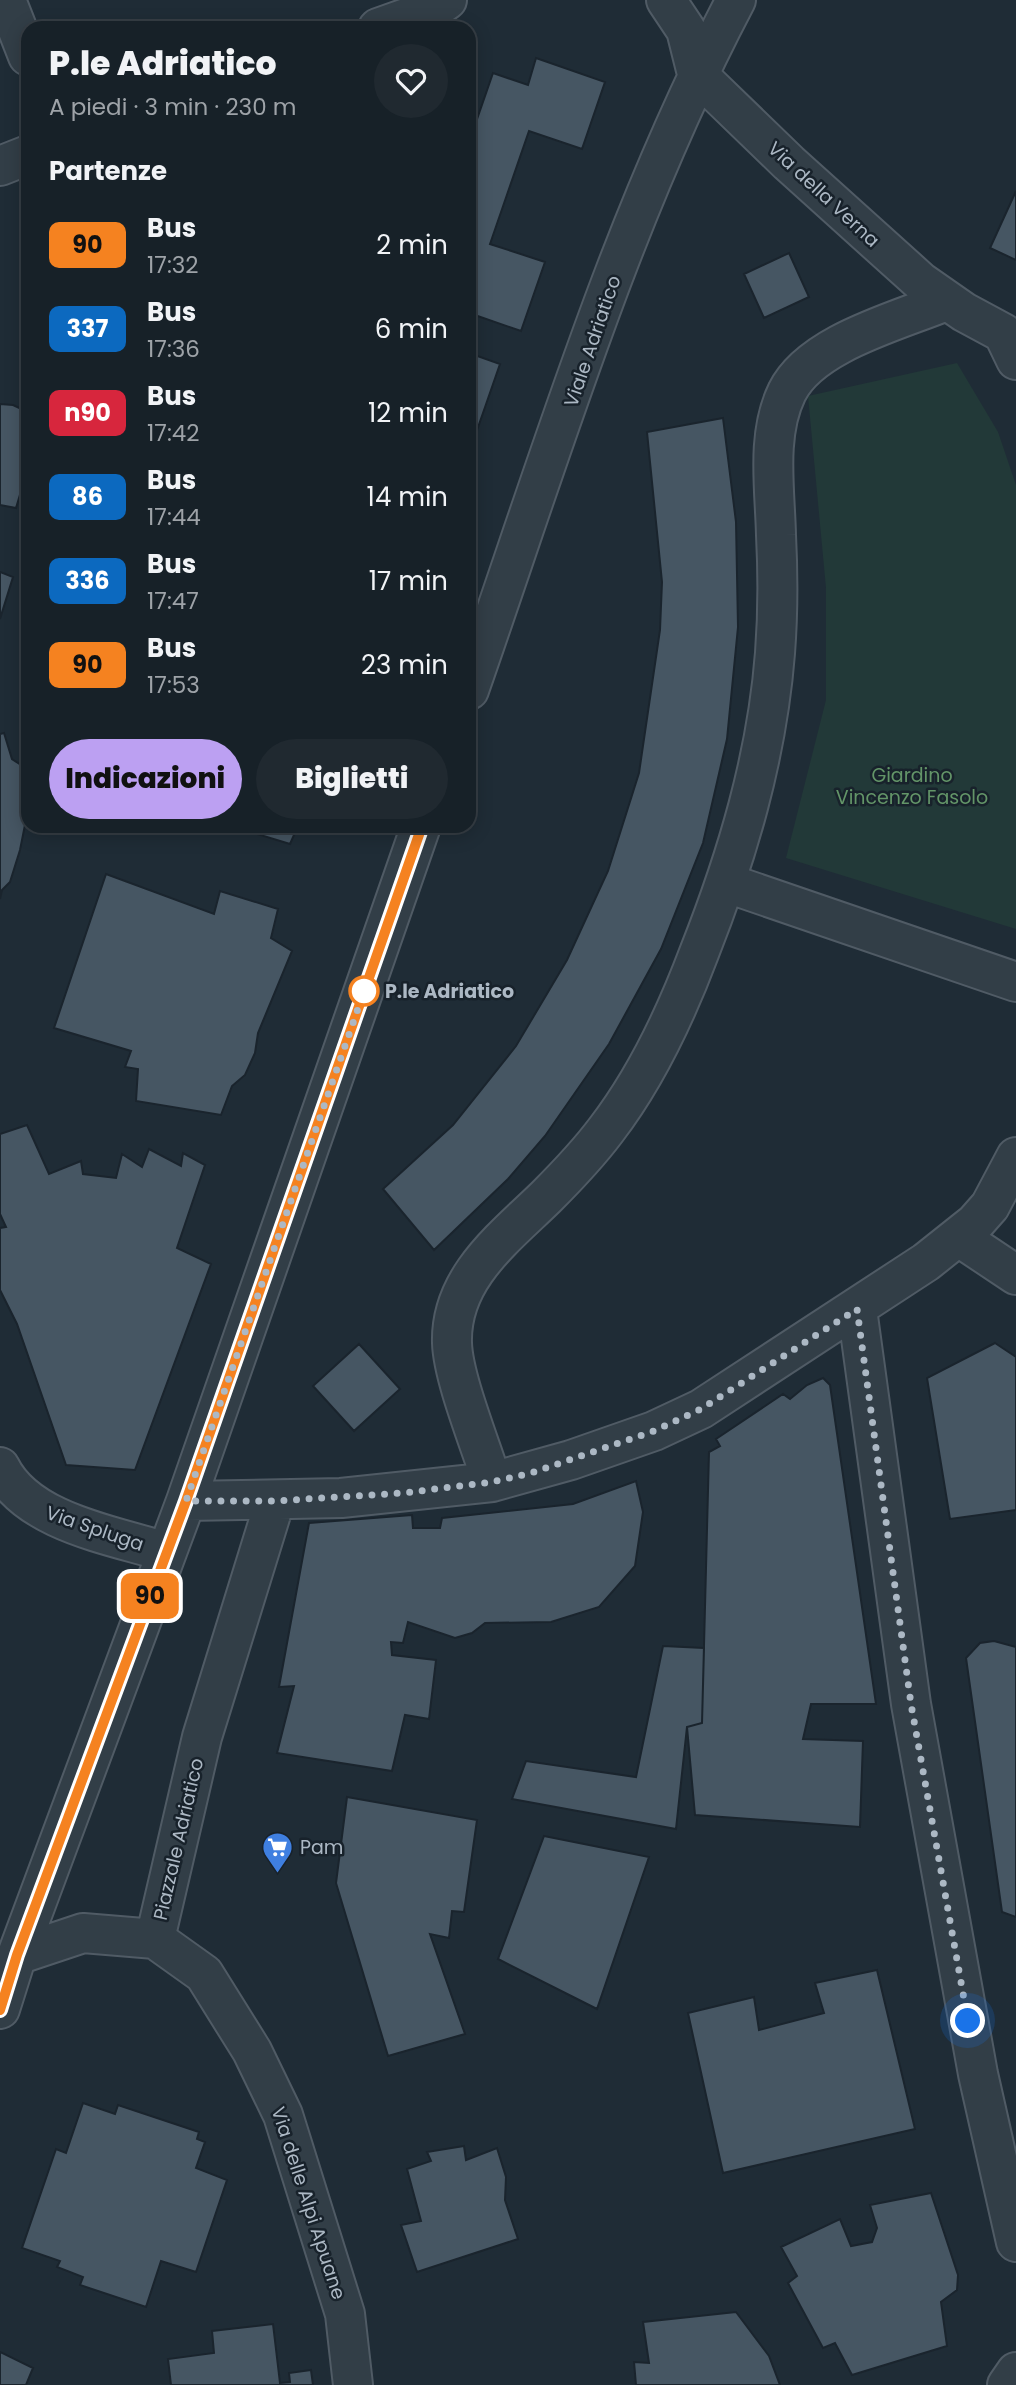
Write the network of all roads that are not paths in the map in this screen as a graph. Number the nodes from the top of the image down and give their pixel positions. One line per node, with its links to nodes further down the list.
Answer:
1 (6, 0): 6 (street)
2 (666, 0): 7 (street)
3 (736, 0): 7 (street, Viale Adriatico)
4 (447, 2): 5 (street)
5 (397, 21)
6 (21, 38)
7 (697, 74): 10 (street, Via della Verna); 12 (street, Viale Adriatico)
8 (21, 158): 9 (street)
9 (0, 166)
10 (946, 301): 11 (street, Via della Verna); 14 (street)
11 (1012, 344)
12 (476, 670)
13 (419, 833): 22 (street)
14 (727, 883): 15 (street); 21 (street)
15 (1016, 982)
16 (1016, 1157): 17 (street)
17 (959, 1237): 18 (street); 19 (street)
18 (1016, 1275)
19 (857, 1309): 21 (street); 28 (street)
20 (0, 1466): 24 (street, Via Spluga)
21 (492, 1482): 23 (street)
22 (186, 1501): 23 (street); 24 (street)
23 (275, 1501): 25 (street, Piazzale Adriatico)
24 (166, 1552): 26 (street)
25 (155, 1939): 26 (street, Piazzale Adriatico); 30 (street, Via delle Alpi Apuane)
26 (8, 1953): 27 (street)
27 (0, 2010)
28 (1016, 2242)
29 (1016, 2372): 31 (street)
30 (354, 2385)
31 (1007, 2385)

